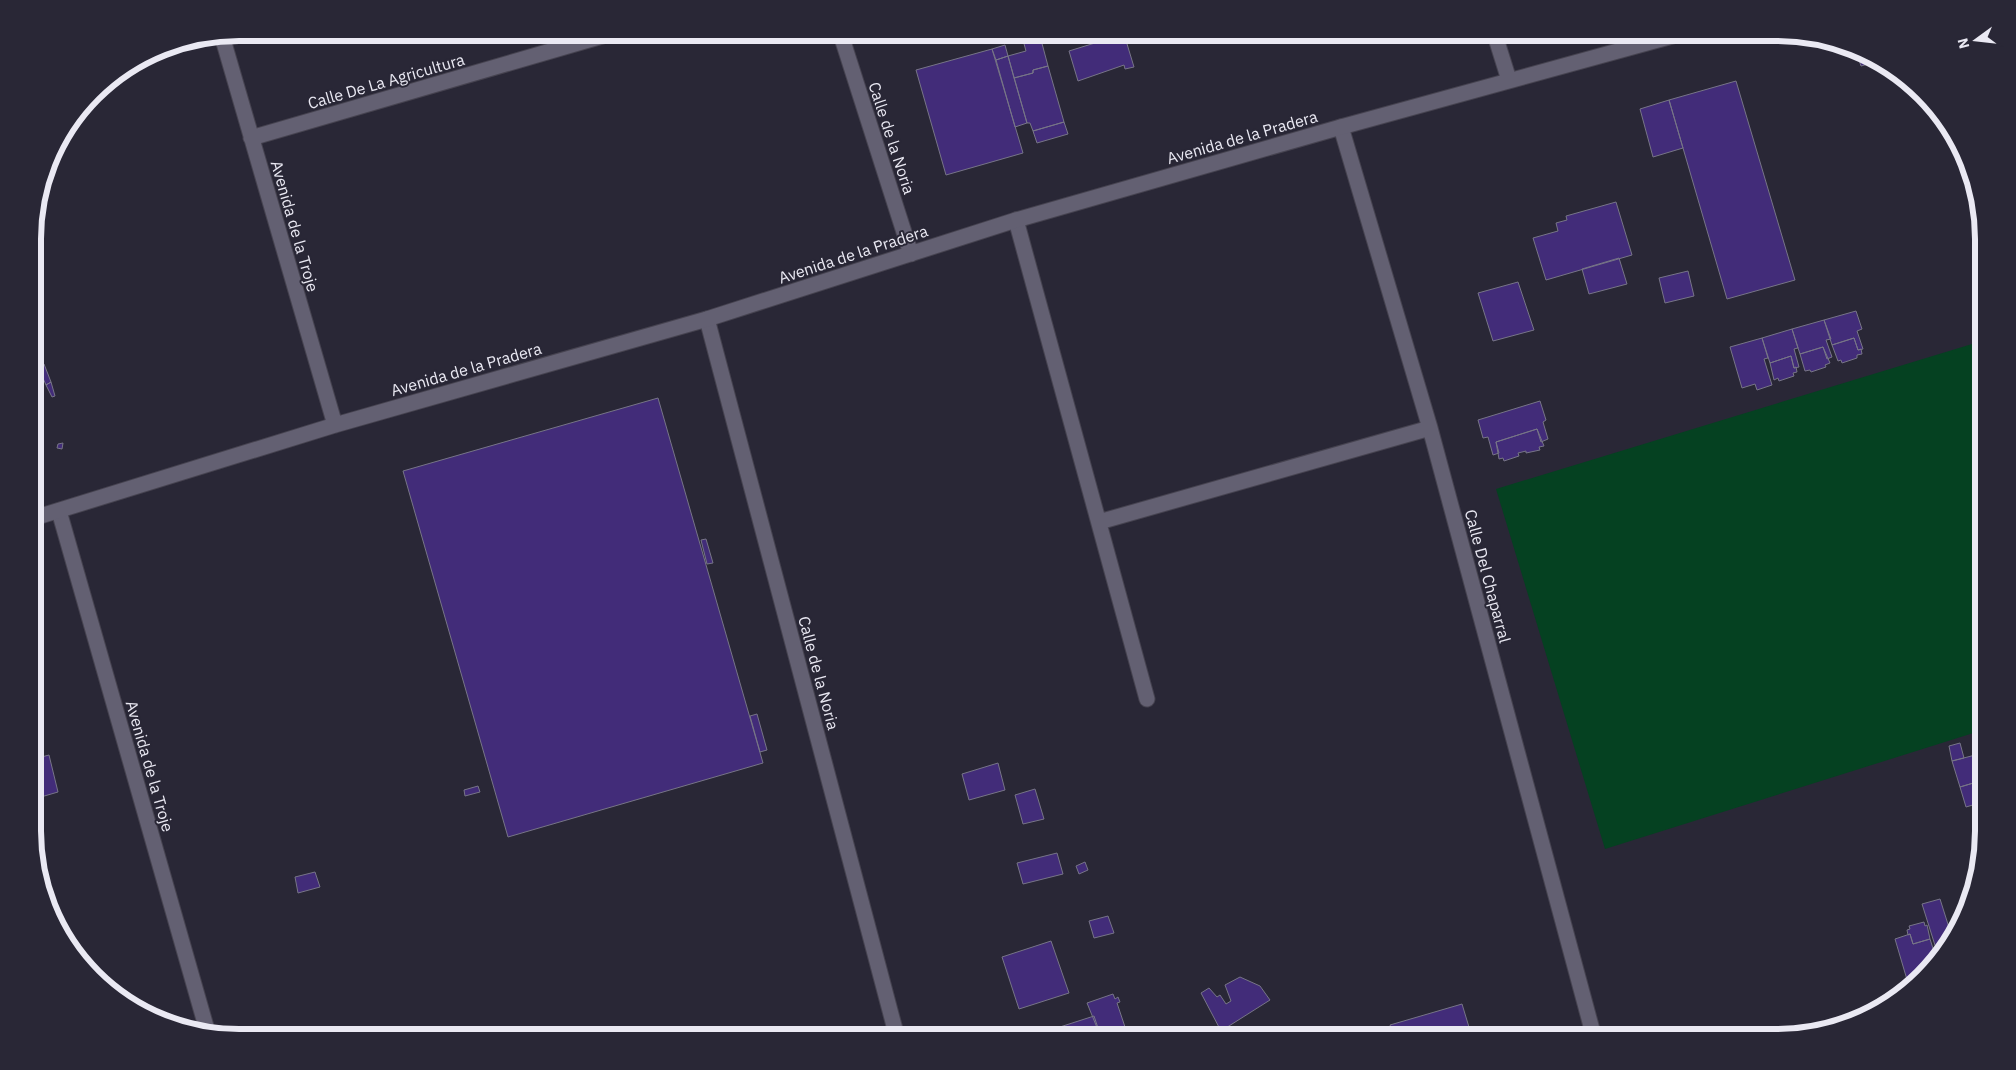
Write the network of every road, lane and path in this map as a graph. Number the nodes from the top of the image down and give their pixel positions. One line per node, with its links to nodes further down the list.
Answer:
1 (585, 41): 8 (street, Calle De La Agricultura)
2 (843, 41): 10 (street, Calle de la Noria)
3 (1497, 41): 6 (street)
4 (1654, 41): 6 (street, Avenida de la Pradera)
5 (224, 42): 8 (street, Avenida de la Troje)
6 (1509, 80): 7 (street, Avenida de la Pradera)
7 (1341, 127): 9 (street, Avenida de la Pradera); 13 (street, Calle Del Chaparral)
8 (251, 138): 12 (street, Avenida de la Troje)
9 (1016, 220): 10 (street, Avenida de la Pradera); 16 (street)
10 (910, 254): 11 (street, Avenida de la Pradera)
11 (706, 319): 12 (street, Avenida de la Pradera); 19 (street, Calle de la Noria)
12 (335, 425): 14 (street, Avenida de la Pradera)
13 (1430, 428): 16 (street); 20 (street, Calle Del Chaparral)
14 (59, 511): 15 (street, Avenida de la Pradera); 18 (street, Avenida de la Troje)
15 (41, 516)
16 (1099, 522): 17 (street)
17 (1147, 699)
18 (206, 1026)
19 (895, 1029)
20 (1592, 1029)

